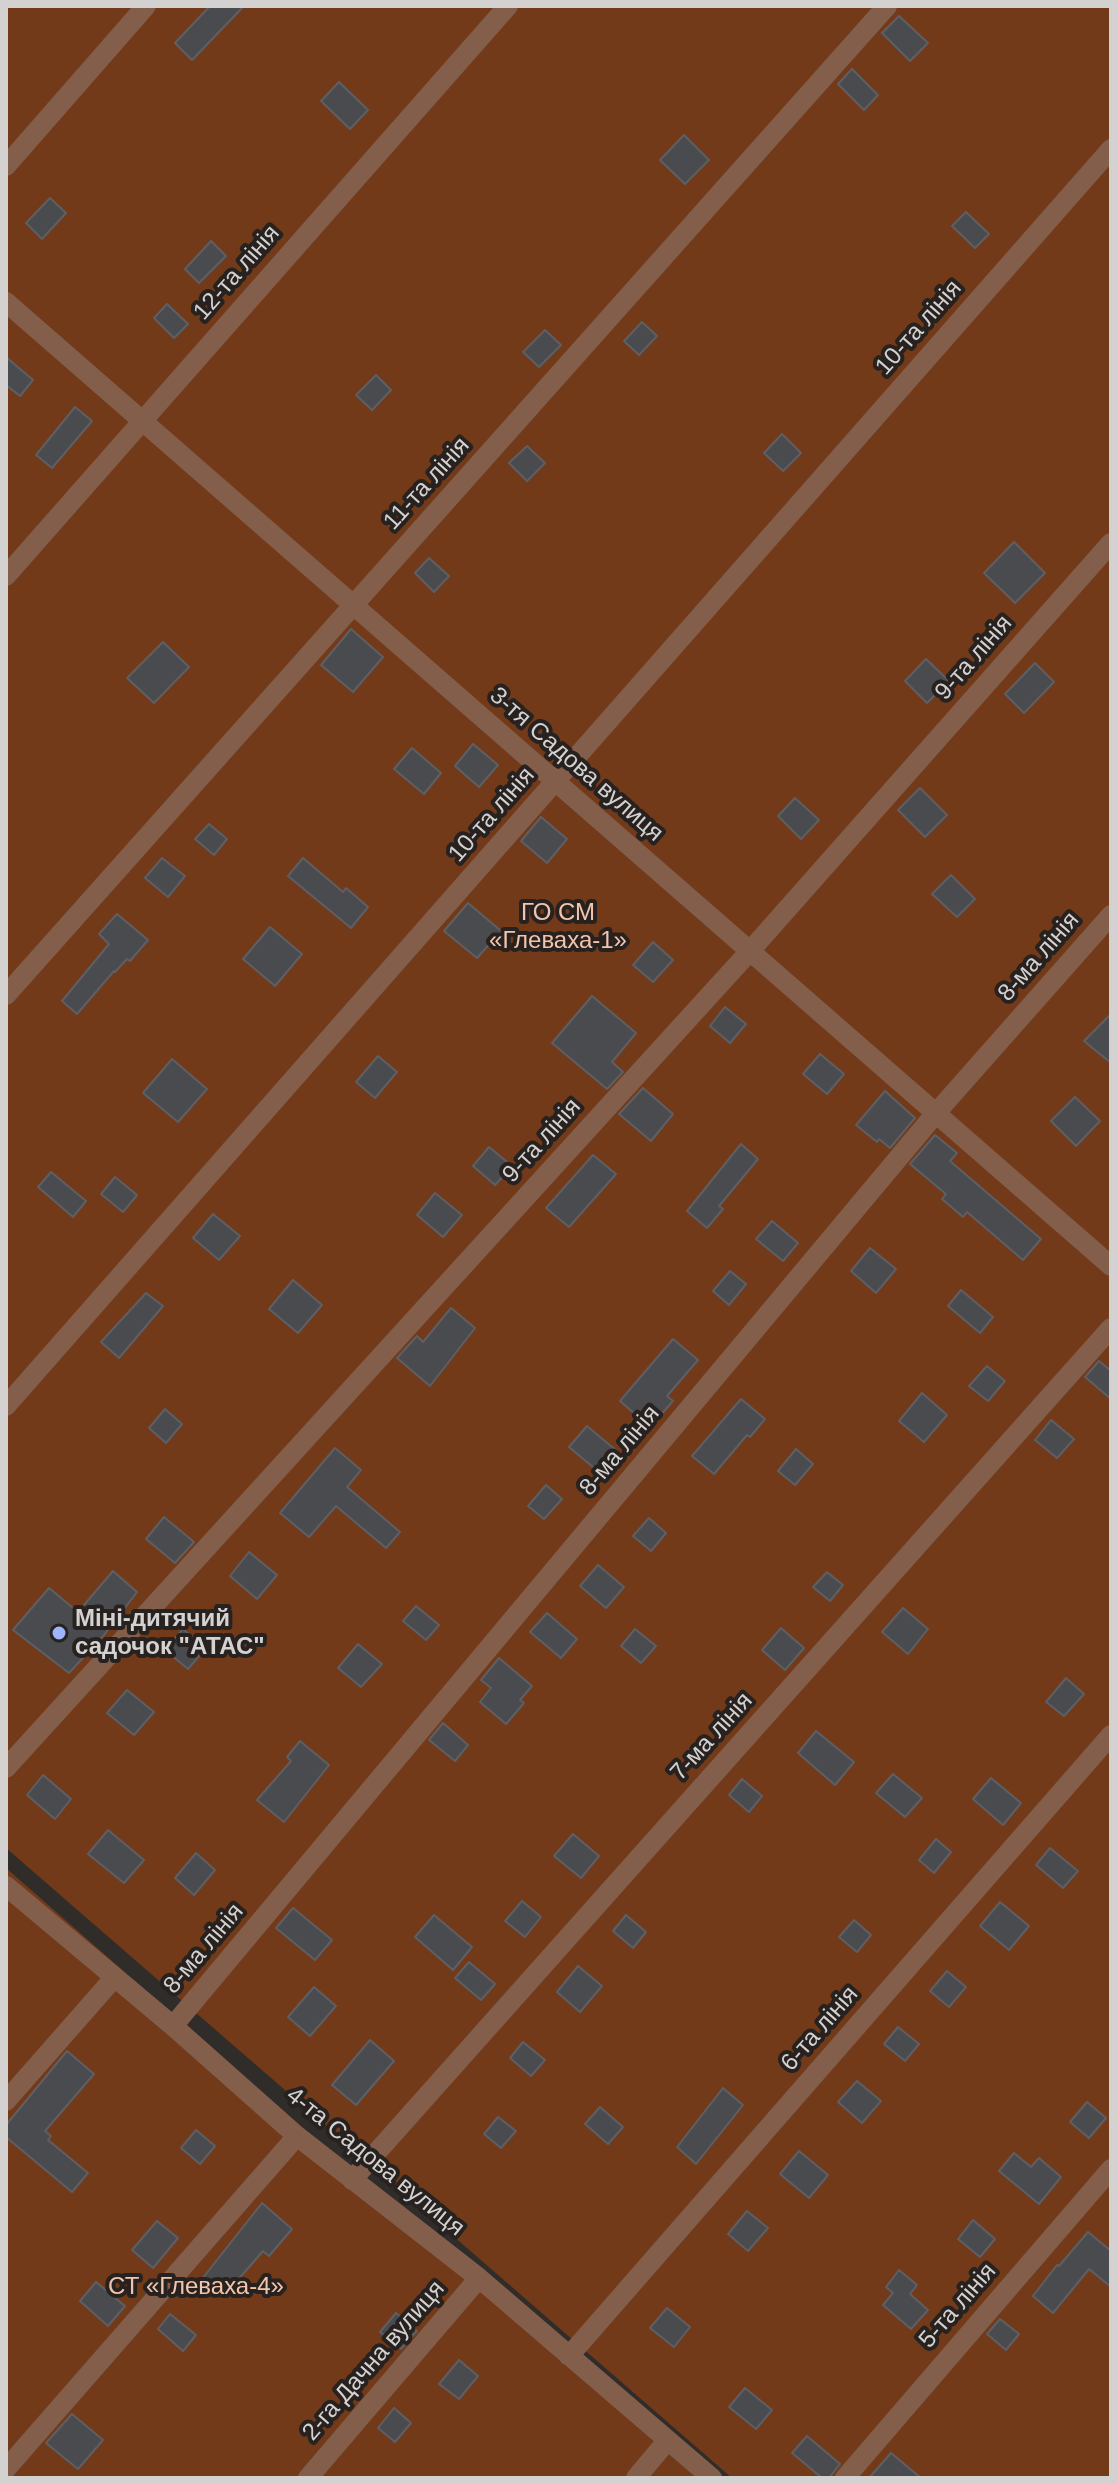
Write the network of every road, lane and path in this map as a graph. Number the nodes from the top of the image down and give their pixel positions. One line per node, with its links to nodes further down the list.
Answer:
1 (146, 6): 5 (street)
2 (508, 6): 7 (street, 12-та лінія)
3 (887, 6): 10 (street, 11-та лінія)
4 (1111, 149): 11 (street, 10-та лінія)
5 (6, 166)
6 (6, 302): 7 (street, 3-тя Садова вулиця)
7 (142, 421): 9 (street, 12-та лінія); 10 (street, 3-тя Садова вулиця)
8 (1111, 543): 13 (street, 9-та лінія)
9 (6, 576)
10 (354, 605): 11 (street, 3-тя Садова вулиця); 14 (street, 11-та лінія)
11 (556, 782): 13 (street, 3-тя Садова вулиця); 18 (street, 10-та лінія)
12 (1111, 915): 15 (street, 8-ма лінія)
13 (750, 951): 15 (street, 3-тя Садова вулиця); 20 (street, 9-та лінія)
14 (6, 995)
15 (936, 1113): 16 (street, 3-тя Садова вулиця); 23 (street, 8-ма лінія)
16 (1111, 1266)
17 (1111, 1328): 27 (street, 7-ма лінія)
18 (6, 1406)
19 (1111, 1735): 29 (street, 6-та лінія)
20 (6, 1768)
21 (6, 1886): 22 (street, 4-та Садова вулиця)
22 (114, 1978): 23 (street, 4-та Садова вулиця); 24 (street)
23 (173, 2026): 25 (street, 4-та Садова вулиця)
24 (6, 2101)
25 (297, 2136): 27 (street, 4-та Садова вулиця); 31 (street)
26 (1111, 2169): 35 (street, 5-та лінія)
27 (352, 2180): 28 (street, 4-та Садова вулиця)
28 (479, 2278): 29 (street, 4-та Садова вулиця); 32 (street, 2-га Дачна вулиця)
29 (569, 2356): 30 (street, 4-та Садова вулиця)
30 (667, 2441): 33 (street); 34 (street, 4-та Садова вулиця)
31 (6, 2469)
32 (308, 2478)
33 (636, 2478)
34 (712, 2478)
35 (845, 2478)

